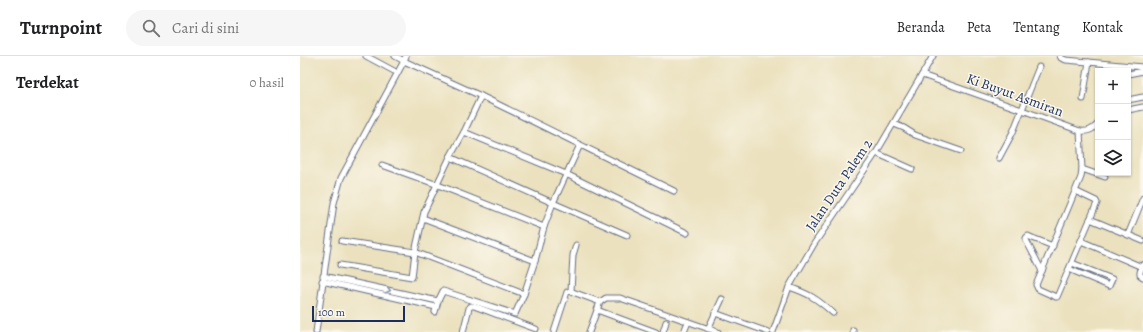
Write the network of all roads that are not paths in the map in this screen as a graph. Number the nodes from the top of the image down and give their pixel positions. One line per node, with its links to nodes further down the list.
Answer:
1 (366, 56): 11 (street)
2 (394, 56): 5 (street)
3 (933, 56): 13 (street, Jalan Duta Palem 2)
4 (1060, 56): 6 (street)
5 (405, 58): 14 (street); 59 (street)
6 (1090, 62): 9 (street); 16 (street)
7 (1039, 67): 20 (street)
8 (1143, 67): 9 (street)
9 (1115, 68)
10 (1143, 70): 12 (street)
11 (394, 71)
12 (1131, 73)
13 (922, 75): 20 (street, Ki Buyut Asmiran); 21 (street, Jalan Duta Palem 2)
14 (481, 96): 24 (street); 25 (street)
15 (1143, 97): 17 (street)
16 (1083, 99)
17 (1131, 99)
18 (1143, 107): 19 (street)
19 (1131, 109)
20 (1022, 110): 23 (street, Ki Buyut Asmiran); 29 (street)
21 (894, 124): 26 (street); 27 (street, Jalan Duta Palem 2)
22 (1095, 128): 23 (street)
23 (1080, 131): 32 (street)
24 (464, 132): 28 (street); 33 (street)
25 (580, 145): 33 (street); 36 (street)
26 (961, 151)
27 (876, 153): 31 (street); 60 (street, Jalan Duta Palem 2)
28 (450, 157): 35 (street); 39 (street)
29 (999, 158)
30 (382, 165): 35 (street)
31 (912, 169)
32 (1082, 169): 34 (street); 37 (street)
33 (566, 174): 39 (street); 43 (street)
34 (1106, 177)
35 (438, 185): 40 (street); 42 (street)
36 (674, 190)
37 (1075, 191): 41 (street); 50 (street)
38 (1143, 198): 45 (street)
39 (553, 203): 42 (street); 44 (street)
40 (423, 218): 51 (street); 52 (street)
41 (1090, 219): 45 (street); 47 (street)
42 (544, 227): 52 (street)
43 (687, 233)
44 (627, 235)
45 (1128, 235): 48 (street)
46 (342, 241): 51 (street)
47 (1081, 241): 53 (street); 55 (street)
48 (1143, 241)
49 (576, 245): 61 (street)
50 (1052, 246): 57 (street); 57 (street)
51 (416, 252): 54 (street); 62 (street)
52 (535, 261): 62 (street)
53 (1072, 263): 56 (street); 56 (street)
54 (340, 265)
55 (1142, 266): 58 (street)
56 (1069, 269): 57 (street)
57 (1042, 271)
58 (1143, 277)
59 (322, 278): 62 (street); 73 (street)
60 (789, 287): 67 (street); 83 (street, Jalan Duta Palem 2)
61 (571, 291): 64 (street); 75 (street)
62 (524, 294)
63 (722, 299): 66 (street)
64 (600, 302): 65 (street); 69 (street)
65 (596, 310): 76 (street); 77 (street)
66 (715, 313): 70 (street); 72 (street)
67 (833, 313)
68 (666, 322): 78 (street)
69 (688, 322): 72 (street); 79 (street)
70 (750, 324): 81 (street); 82 (street)
71 (536, 329): 74 (street)
72 (708, 329): 80 (street)
73 (316, 332)
74 (463, 332)
75 (554, 332)
76 (588, 332)
77 (656, 332)
78 (663, 332)
79 (684, 332)
80 (718, 332)
81 (747, 332)
82 (768, 332)
83 (773, 332)

